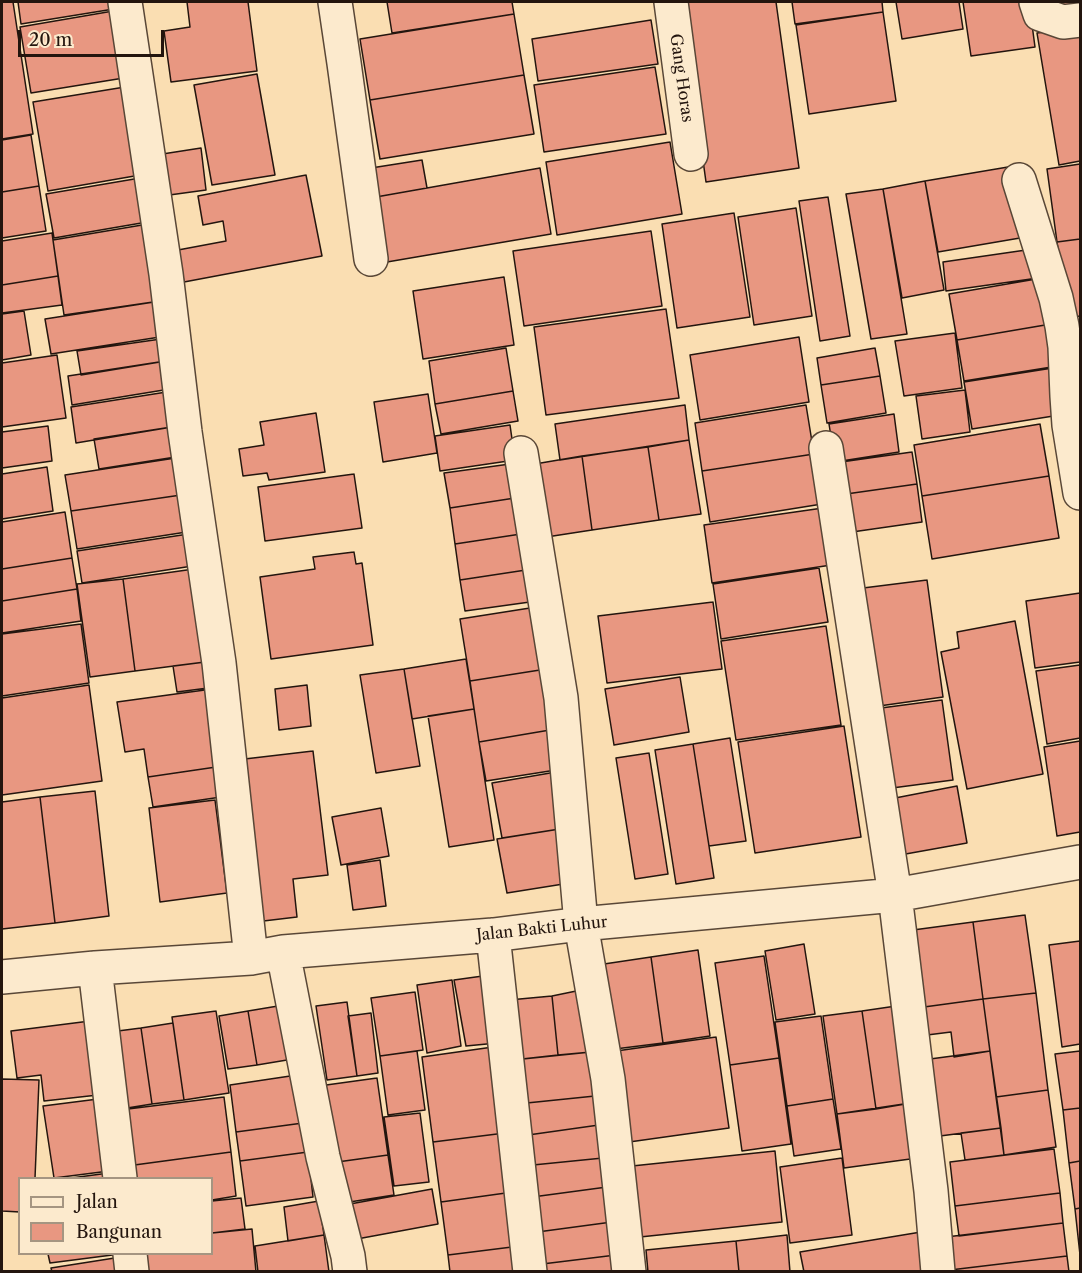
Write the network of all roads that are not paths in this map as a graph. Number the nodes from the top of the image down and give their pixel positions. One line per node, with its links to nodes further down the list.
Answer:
1 (125, 2): 17 (street)
2 (334, 2): 8 (street)
3 (671, 2): 6 (street, Gang Horas)
4 (1036, 2): 5 (street)
5 (1072, 21)
6 (691, 154)
7 (1019, 180): 11 (street)
8 (371, 259)
9 (826, 448): 13 (street)
10 (521, 453): 14 (street)
11 (1080, 493)
12 (1080, 862): 13 (street, Jalan Bakti Luhur)
13 (895, 895): 14 (street, Jalan Bakti Luhur); 26 (street)
14 (580, 924): 15 (street, Jalan Bakti Luhur); 25 (street)
15 (493, 935): 16 (street, Jalan Bakti Luhur); 24 (street)
16 (283, 952): 17 (street, Jalan Bakti Luhur); 23 (street)
17 (251, 958): 18 (street, Jalan Bakti Luhur)
18 (95, 968): 19 (street, Jalan Bakti Luhur); 20 (street)
19 (2, 977)
20 (120, 1177)
21 (130, 1255): 22 (street)
22 (132, 1272)
23 (350, 1272)
24 (530, 1272)
25 (629, 1272)
26 (938, 1272)

